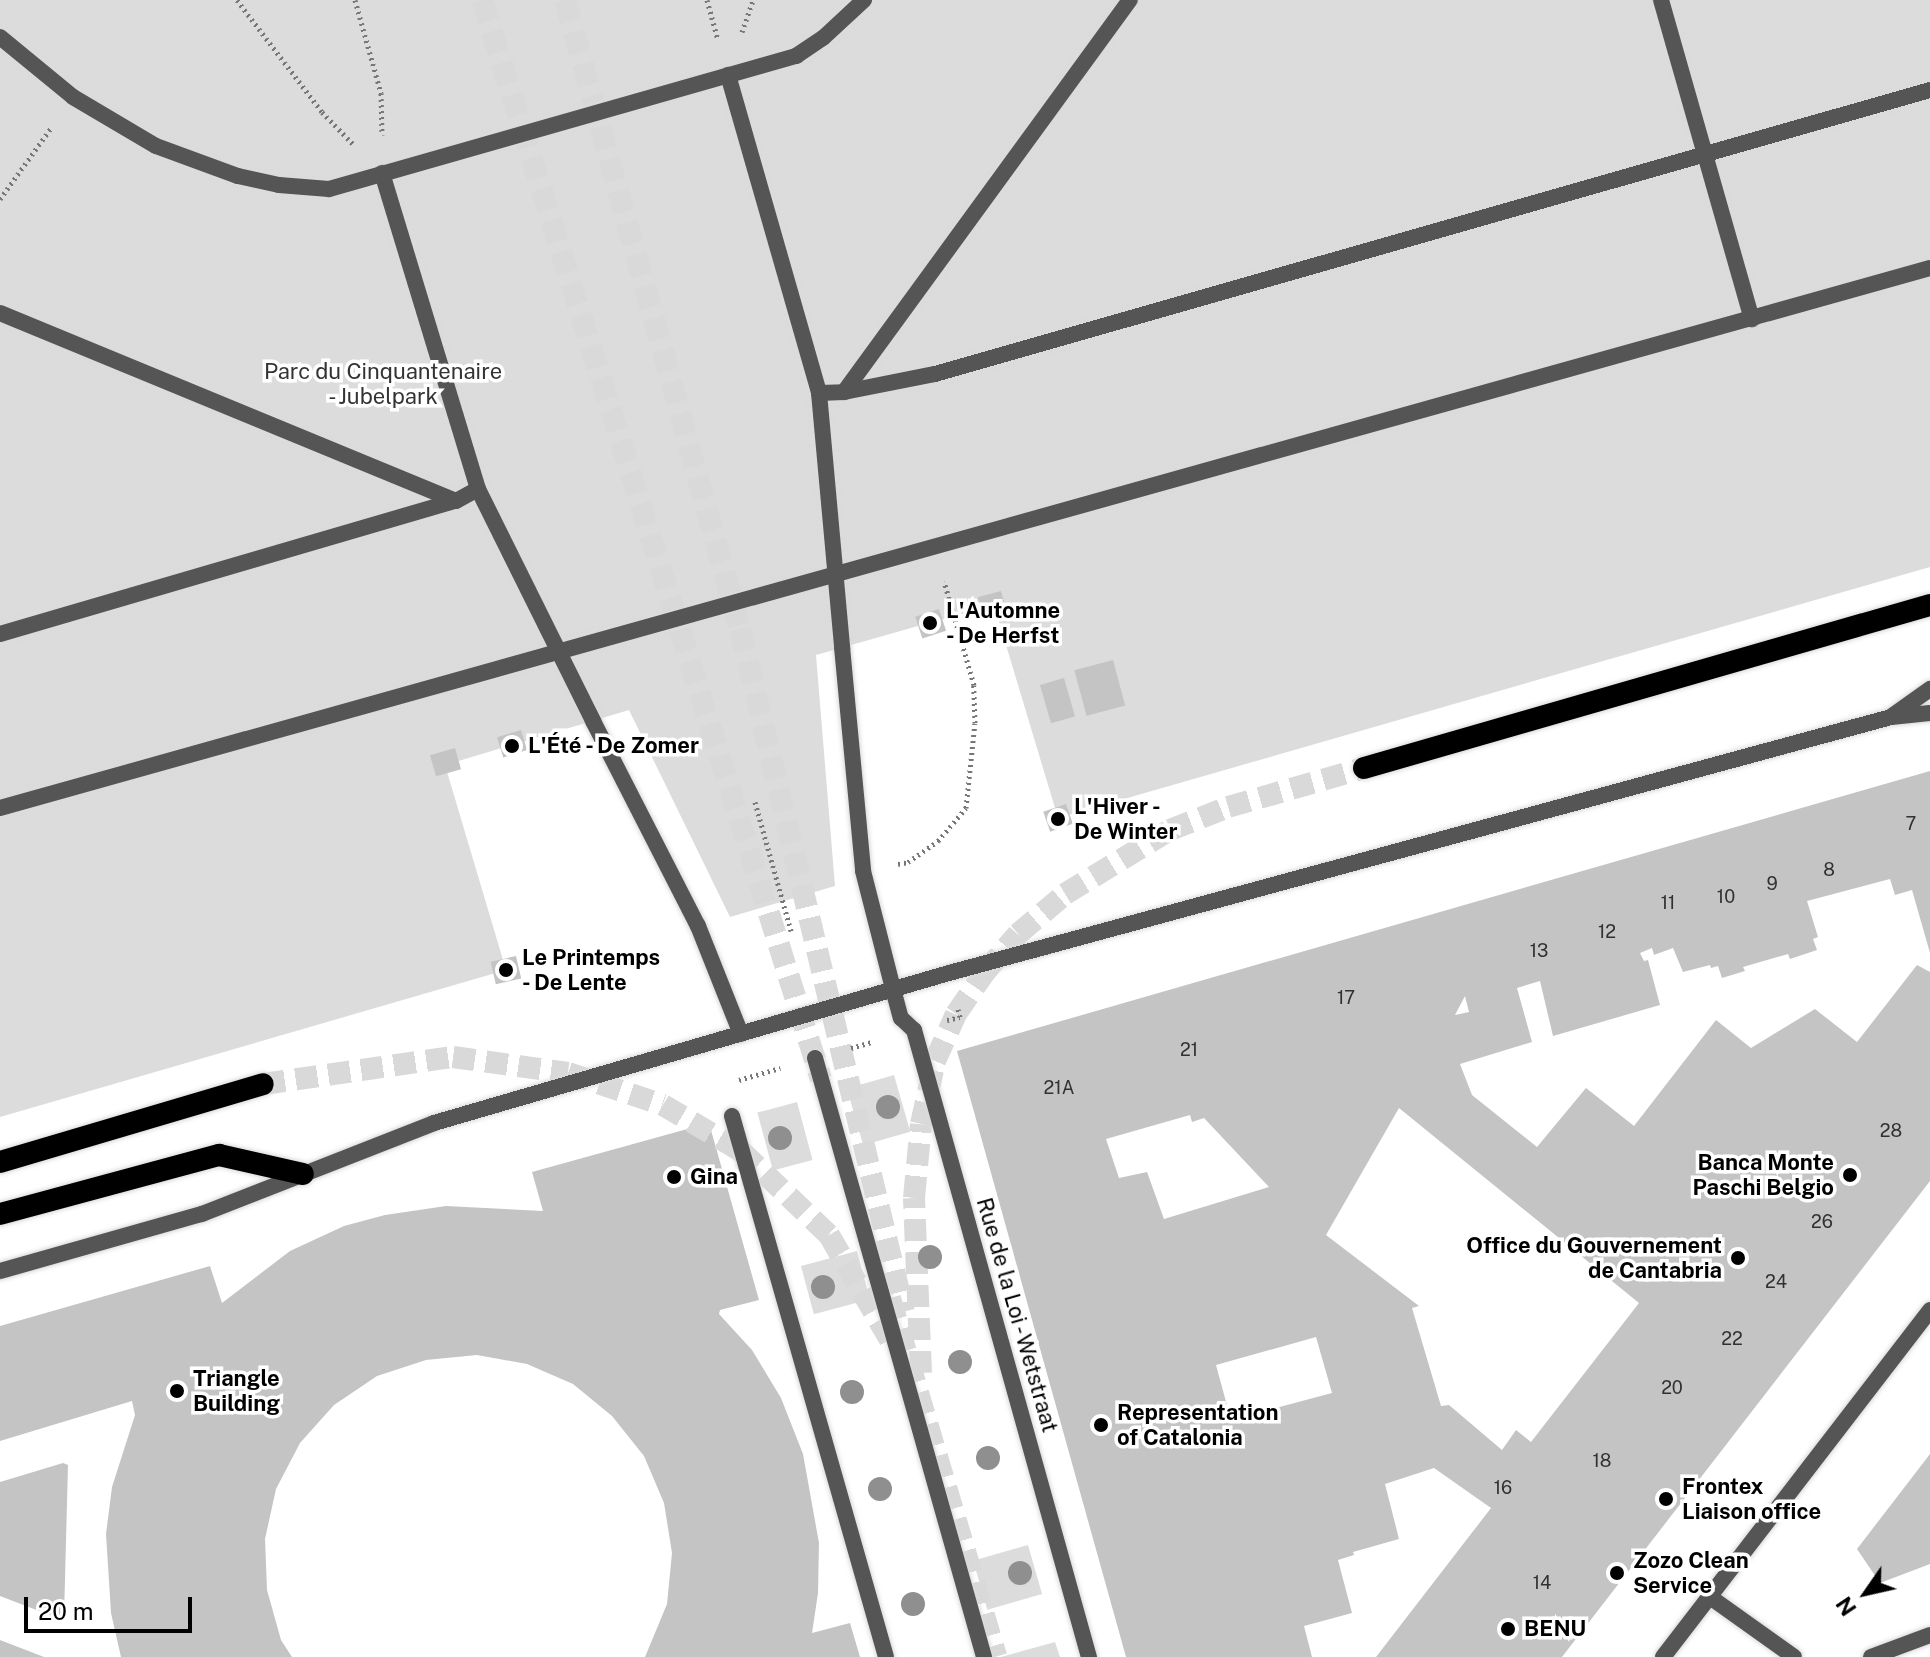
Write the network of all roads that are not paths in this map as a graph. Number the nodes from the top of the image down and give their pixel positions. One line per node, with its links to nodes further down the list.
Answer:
1 (864, 0): 5 (street)
2 (1130, 0): 12 (street)
3 (1661, 0): 7 (street)
4 (0, 37): 8 (street)
5 (728, 75): 8 (street); 13 (street, Rue de la Loi - Wetstraat)
6 (1930, 90): 7 (street)
7 (1704, 153): 11 (street); 12 (street)
8 (382, 173): 14 (street)
9 (1930, 268): 11 (street)
10 (0, 313): 15 (street)
11 (1752, 319): 16 (street)
12 (844, 392): 13 (street)
13 (819, 393): 16 (street, Rue de la Loi - Wetstraat)
14 (478, 489): 15 (street); 19 (street)
15 (456, 501): 18 (street)
16 (836, 573): 19 (street); 25 (street, Rue de la Loi - Wetstraat)
17 (1930, 605): 23 (highway)
18 (0, 634)
19 (558, 651): 24 (street); 26 (street)
20 (1930, 689): 22 (street)
21 (1930, 713): 22 (street)
22 (1891, 717): 25 (street)
23 (1364, 768)
24 (0, 808)
25 (893, 989): 26 (street); 39 (street, Rue de la Loi - Wetstraat)
26 (741, 1034): 31 (street)
27 (815, 1058): 38 (street)
28 (263, 1084): 30 (highway)
29 (732, 1116): 37 (street)
30 (0, 1162)
31 (303, 1174): 32 (highway); 33 (street)
32 (0, 1214)
33 (0, 1271)
34 (1930, 1310): 35 (street)
35 (1710, 1597): 40 (street); 41 (street)
36 (1930, 1635): 42 (street)
37 (886, 1657)
38 (984, 1657)
39 (1089, 1657)
40 (1663, 1657)
41 (1794, 1657)
42 (1871, 1657)

